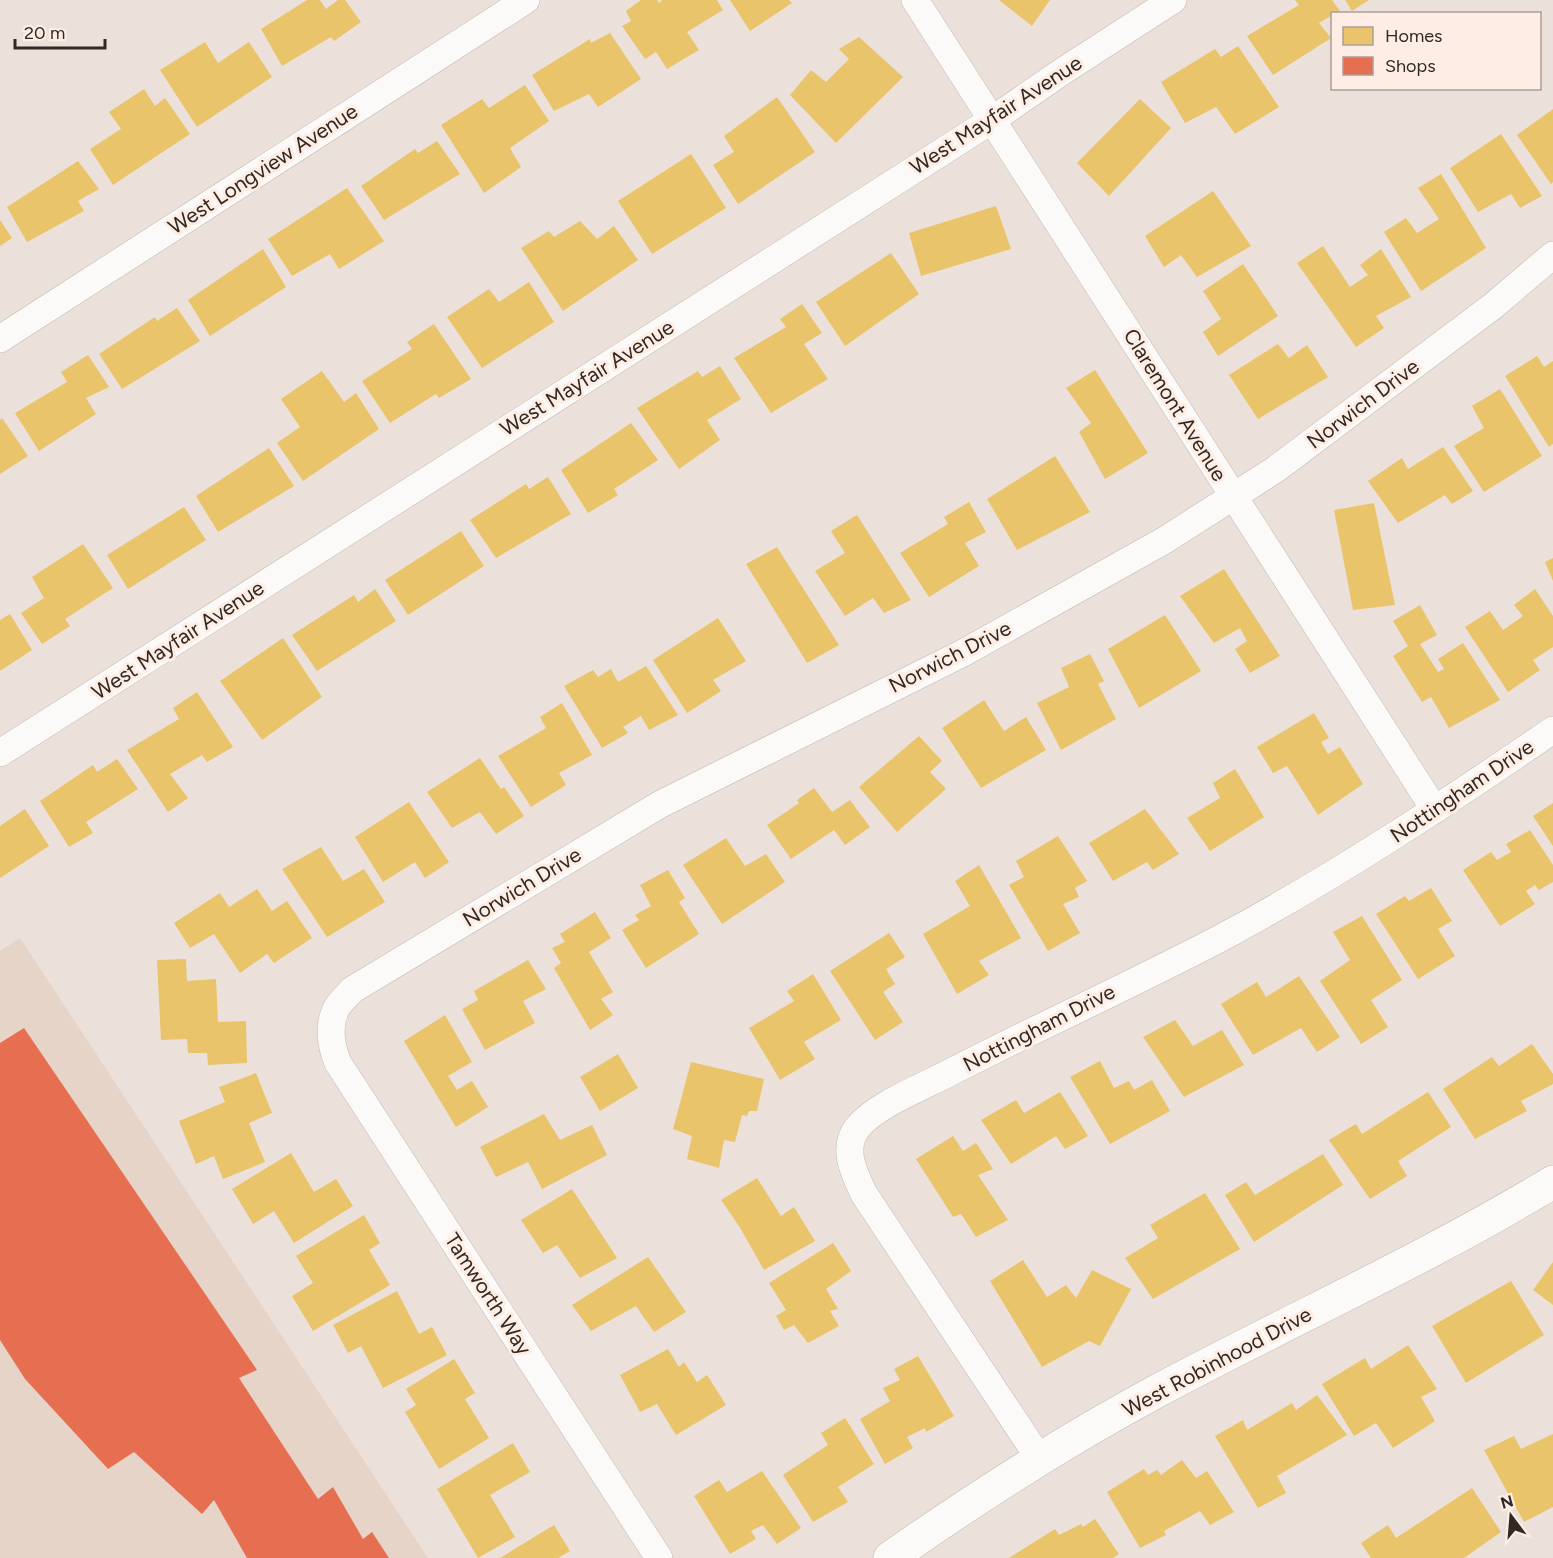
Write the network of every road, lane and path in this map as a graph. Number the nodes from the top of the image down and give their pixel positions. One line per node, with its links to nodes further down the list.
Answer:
1 (526, 0): 6 (street, West Longview Avenue)
2 (915, 0): 4 (street, Claremont Avenue)
3 (1173, 0): 4 (street, West Mayfair Avenue)
4 (992, 120): 7 (street, Claremont Avenue); 9 (street, West Mayfair Avenue)
5 (1553, 255): 7 (street, Norwich Drive)
6 (0, 339)
7 (1233, 496): 10 (street, Claremont Avenue); 11 (street, Norwich Drive)
8 (1553, 730): 10 (street, Nottingham Drive)
9 (0, 753)
10 (1435, 810): 13 (street, Nottingham Drive)
11 (332, 1026): 14 (street, Tamworth Way)
12 (1553, 1182): 13 (street, West Robinhood Drive)
13 (1039, 1458): 15 (street, West Robinhood Drive)
14 (659, 1558)
15 (890, 1558)

